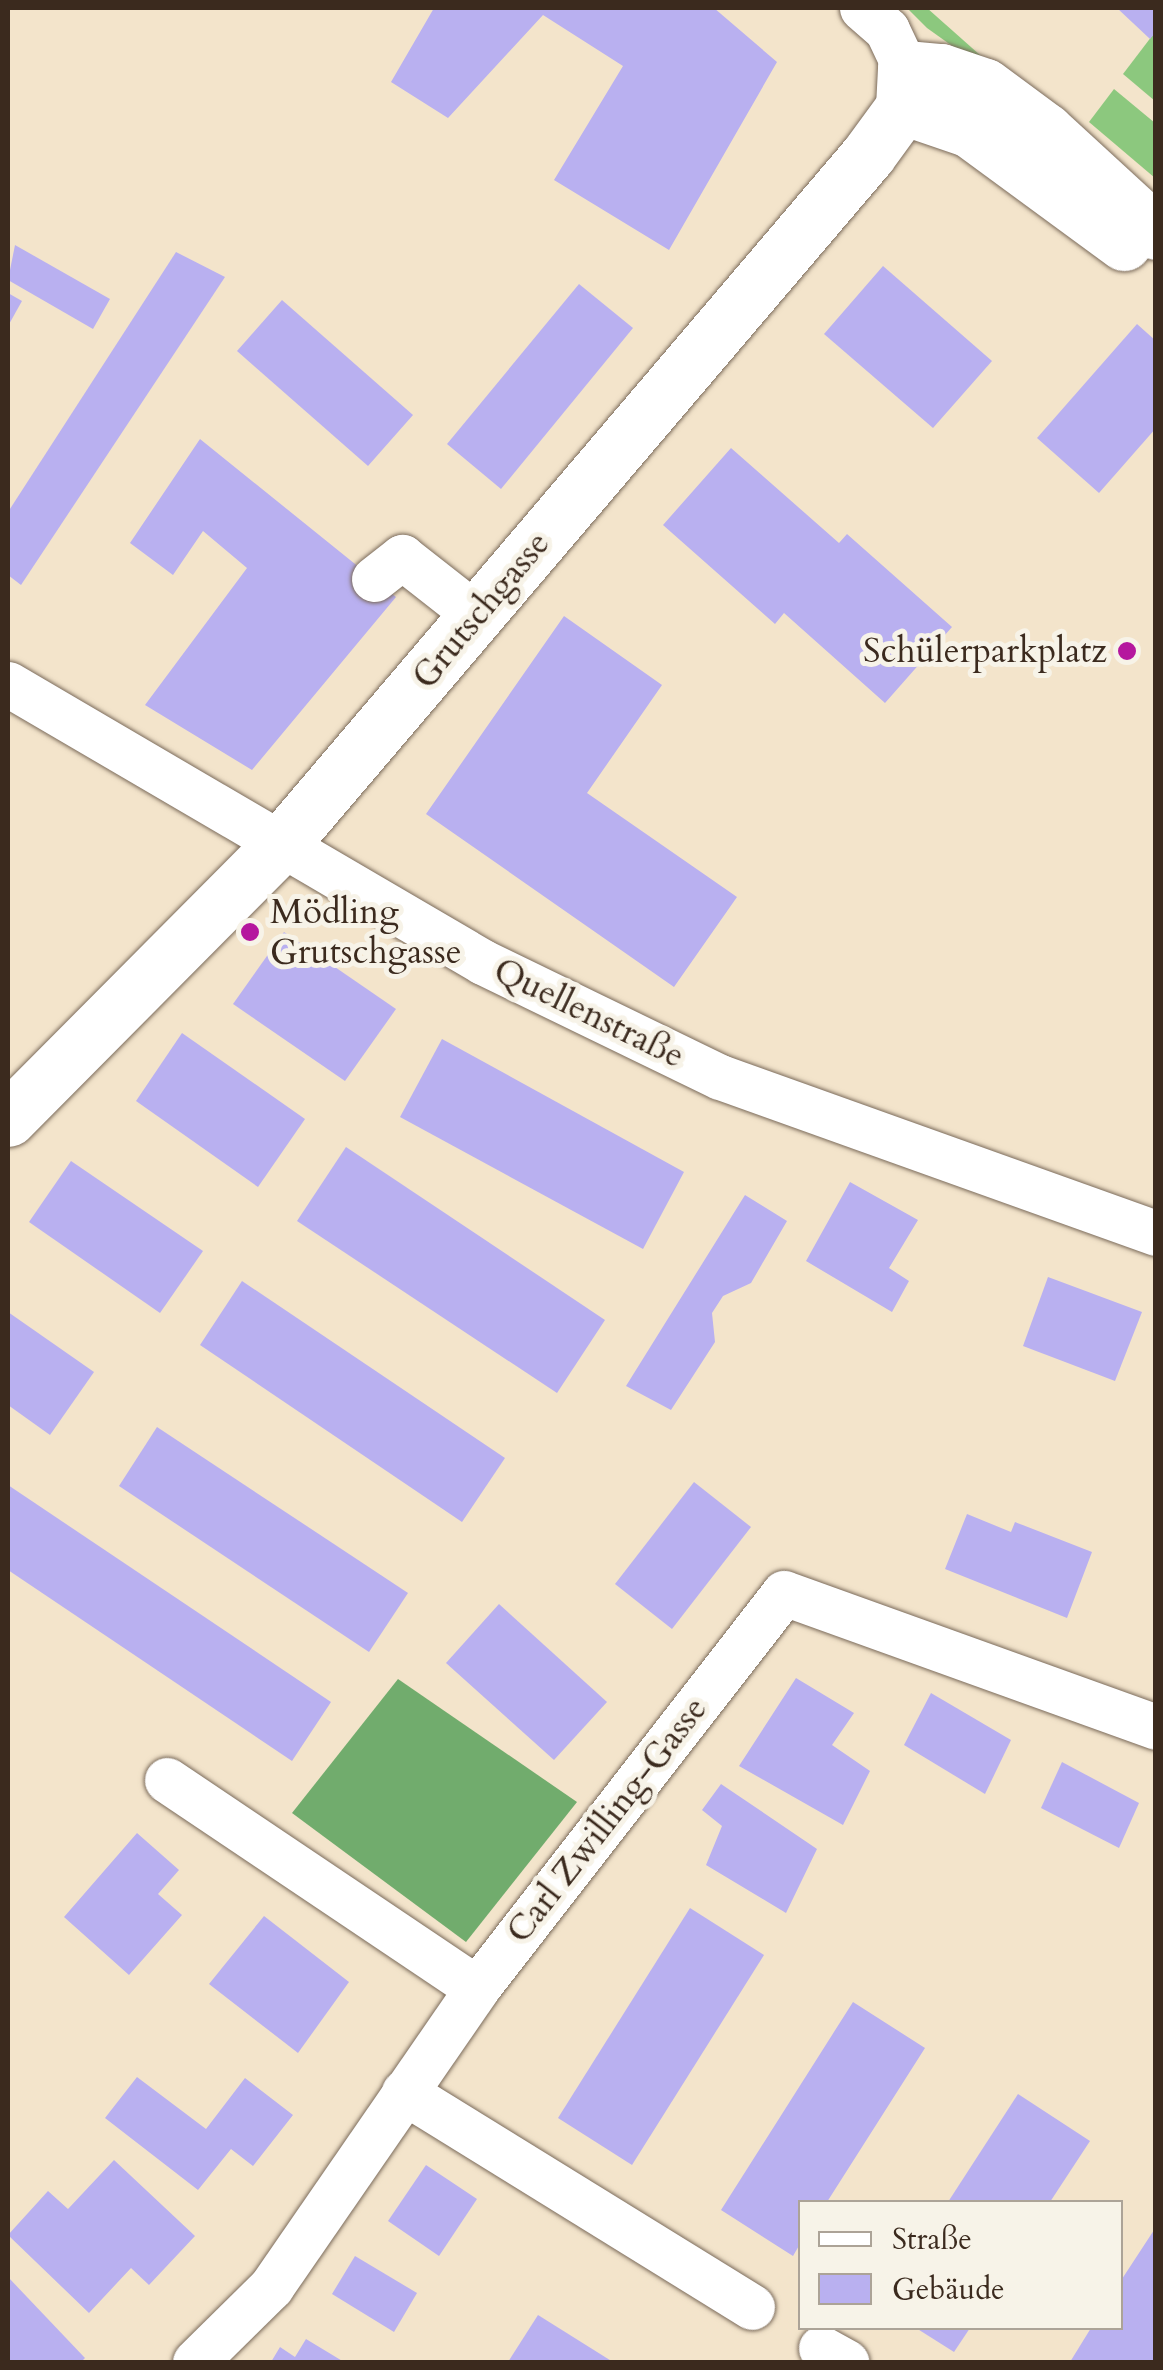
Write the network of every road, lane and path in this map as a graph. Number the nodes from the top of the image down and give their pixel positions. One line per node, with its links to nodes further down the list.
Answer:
1 (862, 8): 2 (street)
2 (904, 88): 3 (main road); 4 (main road); 6 (main road, Grutschgasse)
3 (1156, 232)
4 (1156, 267)
5 (374, 579): 6 (street)
6 (476, 615): 8 (main road, Grutschgasse)
7 (8, 684): 8 (street, Quellenstraße)
8 (284, 841): 9 (main road, Grutschgasse); 10 (street, Quellenstraße)
9 (8, 1119)
10 (1156, 1232)
11 (1156, 1727): 13 (street, Carl Zwilling-Gasse)
12 (167, 1780): 13 (street)
13 (477, 1988): 14 (street, Carl Zwilling-Gasse)
14 (404, 2092): 15 (street); 16 (street, Carl Zwilling-Gasse)
15 (752, 2307)
16 (194, 2362)

